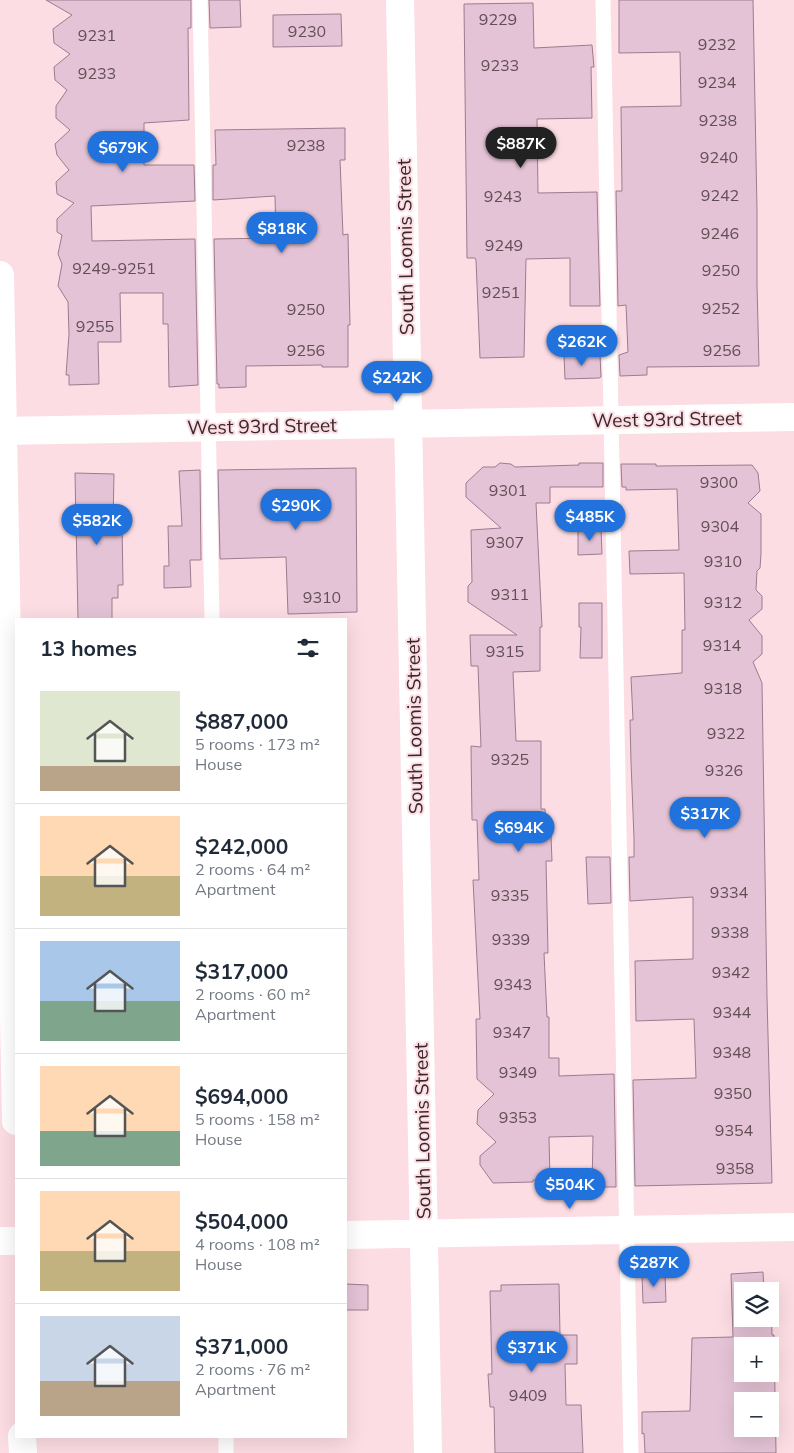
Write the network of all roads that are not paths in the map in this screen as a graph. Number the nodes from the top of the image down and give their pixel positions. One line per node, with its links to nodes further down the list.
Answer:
1 (200, 0): 8 (lane)
2 (400, 0): 7 (street, South Loomis Street)
3 (603, 0): 6 (lane)
4 (0, 275): 9 (street)
5 (794, 417): 6 (street, West 93rd Street)
6 (610, 420): 7 (street, West 93rd Street); 13 (lane)
7 (408, 424): 8 (street, West 93rd Street); 14 (street, South Loomis Street)
8 (209, 427): 9 (street, West 93rd Street); 10 (lane)
9 (2, 431): 11 (street)
10 (212, 618)
11 (15, 1072)
12 (794, 1227): 13 (street)
13 (626, 1230): 14 (street); 23 (lane)
14 (423, 1234): 15 (street); 22 (street, South Loomis Street)
15 (347, 1235)
16 (0, 1241): 17 (street)
17 (15, 1241)
18 (22, 1438): 20 (street)
19 (226, 1438): 21 (lane)
20 (22, 1453)
21 (226, 1453)
22 (428, 1453)
23 (631, 1453)

